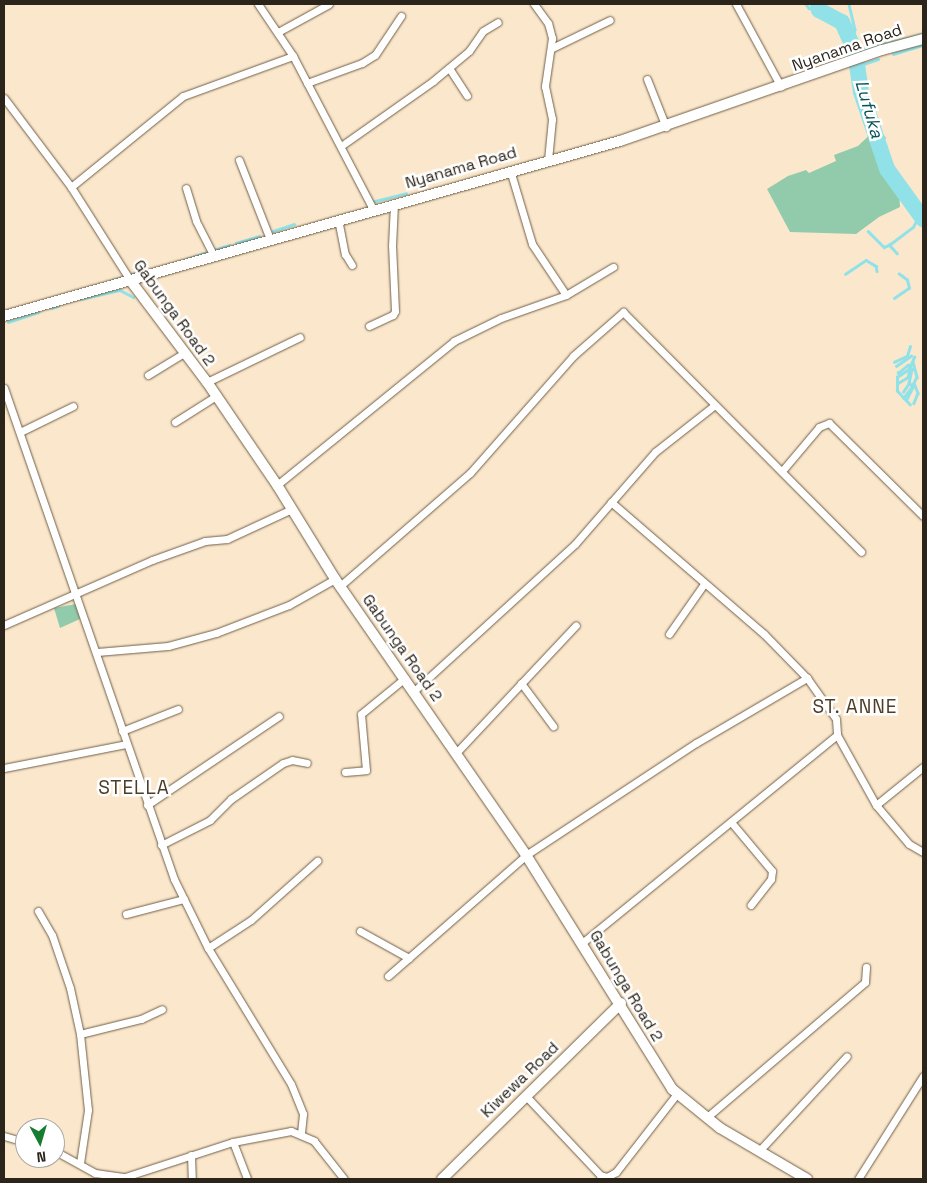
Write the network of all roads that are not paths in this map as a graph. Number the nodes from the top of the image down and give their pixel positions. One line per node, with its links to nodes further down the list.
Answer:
1 (258, 4): 8 (street)
2 (328, 4): 8 (street)
3 (534, 4): 10 (street)
4 (736, 4): 15 (street)
5 (401, 16): 14 (street)
6 (610, 20): 10 (street)
7 (498, 22): 12 (street)
8 (278, 32): 11 (street)
9 (923, 39): 15 (street, Nyanama Road)
10 (552, 48): 21 (street)
11 (294, 56): 14 (street); 23 (street)
12 (449, 68): 16 (street); 19 (street)
13 (646, 80): 18 (street)
14 (307, 83): 19 (street)
15 (781, 87): 18 (street, Nyanama Road)
16 (467, 96)
17 (4, 98): 23 (street, Gabunga Road 2)
18 (666, 126): 21 (street, Nyanama Road)
19 (342, 146): 26 (street)
20 (239, 160): 28 (street)
21 (548, 160): 22 (street, Nyanama Road)
22 (510, 170): 25 (street, Nyanama Road); 33 (street)
23 (71, 187): 32 (street, Gabunga Road 2)
24 (186, 188): 29 (street)
25 (394, 203): 26 (street, Nyanama Road); 35 (street)
26 (373, 209): 27 (street, Nyanama Road)
27 (338, 219): 28 (street, Nyanama Road); 30 (street)
28 (270, 239): 29 (street, Nyanama Road)
29 (213, 255): 32 (street, Nyanama Road)
30 (352, 265)
31 (613, 268): 33 (street)
32 (130, 280): 34 (street, Nyanama Road); 37 (street, Gabunga Road 2)
33 (566, 295): 47 (street)
34 (4, 316)
35 (369, 326)
36 (300, 337): 39 (street)
37 (184, 352): 38 (street); 39 (street, Gabunga Road 2)
38 (148, 375)
39 (207, 382): 41 (street, Gabunga Road 2)
40 (4, 388): 45 (street)
41 (216, 396): 44 (street); 47 (street, Gabunga Road 2)
42 (715, 405): 46 (street); 48 (street); 52 (street)
43 (73, 406): 45 (street)
44 (175, 422)
45 (20, 432): 54 (street)
46 (782, 471): 50 (street); 51 (street)
47 (277, 485): 49 (street, Gabunga Road 2)
48 (611, 502): 53 (street); 62 (street)
49 (292, 509): 52 (street, Gabunga Road 2); 54 (street)
50 (923, 516)
51 (861, 552)
52 (337, 582): 58 (street); 59 (street, Gabunga Road 2)
53 (704, 584): 57 (street); 60 (street)
54 (77, 591): 55 (street); 58 (street)
55 (4, 625)
56 (576, 626): 61 (street)
57 (669, 634)
58 (97, 652): 66 (street)
59 (405, 678): 62 (street, Gabunga Road 2); 73 (street)
60 (806, 678): 67 (street); 79 (street)
61 (521, 684): 65 (street); 69 (street)
62 (414, 691): 69 (street, Gabunga Road 2)
63 (178, 709): 66 (street)
64 (279, 716): 74 (street)
65 (553, 726)
66 (122, 731): 68 (street)
67 (837, 736): 75 (street); 76 (street)
68 (126, 744): 72 (street); 74 (street)
69 (456, 753): 79 (street, Gabunga Road 2)
70 (307, 763): 77 (street)
71 (923, 767): 75 (street)
72 (4, 768)
73 (345, 772)
74 (147, 805): 77 (street)
75 (876, 805): 78 (street)
76 (731, 822): 82 (street); 86 (street)
77 (161, 845): 81 (street)
78 (923, 852)
79 (526, 855): 86 (street, Gabunga Road 2); 88 (street)
80 (316, 861): 87 (street)
81 (184, 899): 84 (street); 87 (street)
82 (751, 905)
83 (38, 911): 93 (street)
84 (126, 914)
85 (360, 931): 88 (street)
86 (582, 942): 91 (street, Gabunga Road 2)
87 (208, 948): 99 (street)
88 (409, 958): 90 (street)
89 (866, 967): 98 (street)
90 (388, 976)
91 (621, 1003): 96 (street, Kiwewa Road); 97 (street, Gabunga Road 2)
92 (162, 1009): 93 (street)
93 (80, 1034): 104 (street)
94 (846, 1056): 101 (street)
95 (923, 1076): 111 (street)
96 (525, 1095): 97 (street); 110 (street, Kiwewa Road)
97 (676, 1095): 98 (street, Gabunga Road 2)
98 (706, 1118): 101 (street, Gabunga Road 2)
99 (301, 1132): 100 (street); 109 (street)
100 (233, 1142): 102 (street); 108 (street)
101 (759, 1151): 106 (street, Gabunga Road 2)
102 (191, 1155): 105 (street); 107 (street)
103 (65, 1156): 104 (street)
104 (80, 1163): 105 (street)
105 (94, 1176)
106 (802, 1178)
107 (192, 1179)
108 (247, 1179)
109 (344, 1179)
110 (442, 1179)
111 (858, 1179)

